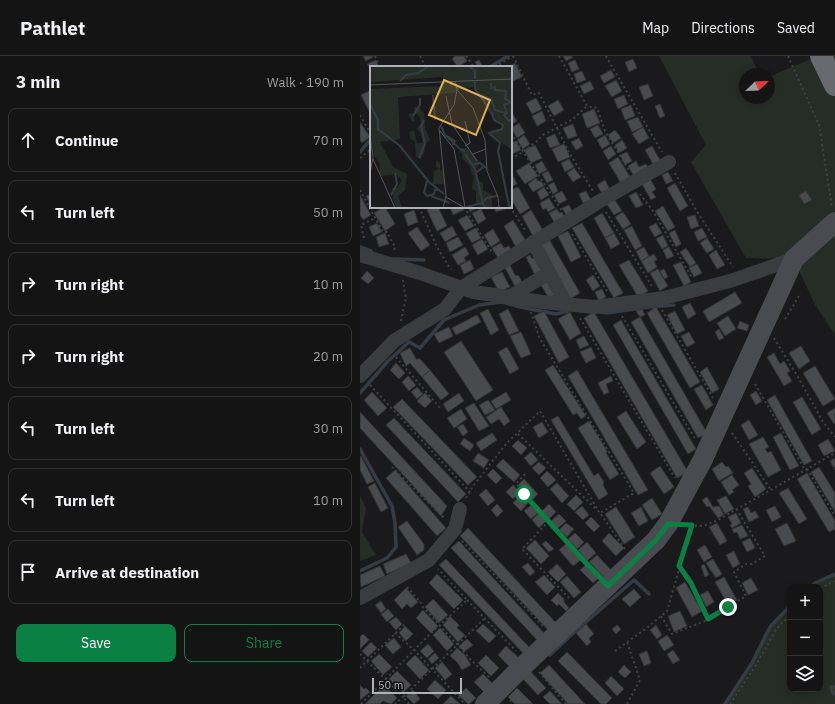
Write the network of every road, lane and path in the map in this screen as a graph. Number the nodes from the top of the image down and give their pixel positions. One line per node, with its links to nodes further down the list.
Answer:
1 (375, 56): 8 (path)
2 (420, 56): 9 (path)
3 (466, 56): 10 (path)
4 (513, 56): 11 (path); 24 (path)
5 (559, 56): 13 (path)
6 (788, 56): 30 (path)
7 (821, 56): 12 (highway)
8 (380, 66)
9 (425, 66)
10 (473, 66)
11 (497, 66)
12 (835, 85)
13 (587, 106): 18 (path); 22 (path)
14 (360, 115): 15 (path)
15 (370, 132)
16 (512, 135): 18 (path)
17 (370, 150): 19 (path)
18 (523, 152): 20 (path); 29 (path)
19 (360, 158)
20 (512, 158)
21 (669, 162): 22 (street)
22 (634, 182): 24 (street); 39 (path)
23 (360, 190): 28 (path)
24 (600, 201): 29 (street); 42 (path)
25 (418, 208): 38 (path)
26 (465, 208): 35 (path)
27 (511, 208): 32 (path)
28 (375, 218): 31 (path); 36 (path)
29 (567, 222): 32 (street); 44 (path)
30 (835, 222): 34 (street)
31 (364, 238)
32 (533, 242): 35 (street); 37 (street)
33 (360, 255): 36 (street)
34 (794, 259): 39 (street); 50 (street)
35 (499, 264): 38 (street)
36 (396, 266): 38 (street); 47 (path)
37 (549, 272): 41 (street); 45 (street)
38 (461, 288): 41 (street); 49 (street)
39 (698, 289): 42 (street)
40 (799, 296): 46 (path)
41 (508, 297): 43 (street)
42 (659, 298): 44 (street); 53 (path)
43 (527, 300): 45 (street); 66 (path)
44 (615, 304): 45 (street); 57 (path)
45 (569, 305): 63 (path)
46 (785, 320)
47 (399, 324)
48 (774, 338): 55 (path)
49 (388, 348): 51 (street); 52 (path)
50 (743, 369): 53 (street); 59 (path)
51 (360, 376): 62 (path)
52 (441, 409)
53 (721, 418): 57 (street); 61 (path)
54 (518, 434): 62 (path); 66 (path); 66 (path)
55 (835, 437)
56 (835, 453): 59 (path)
57 (705, 455): 63 (street)
58 (392, 467): 71 (path)
59 (806, 470): 61 (path); 67 (path)
60 (525, 474): 68 (path)
61 (771, 490): 65 (path)
62 (470, 492): 64 (path)
63 (684, 494): 69 (street)
64 (460, 509): 71 (street)
65 (737, 510): 70 (path); 85 (path)
66 (600, 513): 73 (path)
67 (835, 516)
68 (549, 521): 77 (path); 81 (path)
69 (668, 524): 70 (path); 73 (street)
70 (692, 525): 74 (path)
71 (454, 530): 72 (street); 89 (path)
72 (429, 560): 75 (street); 80 (path)
73 (633, 562): 77 (street)
74 (679, 566): 82 (path); 85 (path)
75 (398, 577): 79 (street); 87 (path)
76 (835, 581): 78 (path)
77 (608, 586): 81 (street)
78 (823, 587)
79 (360, 598)
80 (467, 600): 84 (path); 87 (path)
81 (582, 611): 89 (street)
82 (661, 616): 85 (path); 90 (path)
83 (787, 618): 109 (path)
84 (484, 619): 91 (path); 96 (path)
85 (708, 619)
86 (406, 623): 88 (path)
87 (440, 626): 91 (path); 92 (path)
88 (395, 633): 92 (path); 95 (path)
89 (554, 637): 96 (street)
90 (627, 642): 93 (path); 108 (path)
91 (458, 645): 98 (path); 100 (path)
92 (414, 650): 98 (path); 99 (path)
93 (615, 651)
94 (360, 654): 95 (path)
95 (367, 661): 97 (path); 99 (path)
96 (528, 661): 100 (street); 107 (path)
97 (360, 668)
98 (432, 669): 101 (path); 105 (path)
99 (385, 679): 101 (path); 102 (path)
100 (501, 688): 106 (street)
101 (403, 697): 103 (path); 104 (path)
102 (361, 704)
103 (396, 704)
104 (409, 704)
105 (465, 704)
106 (485, 704)
107 (566, 704)
108 (627, 704)
109 (730, 704)

